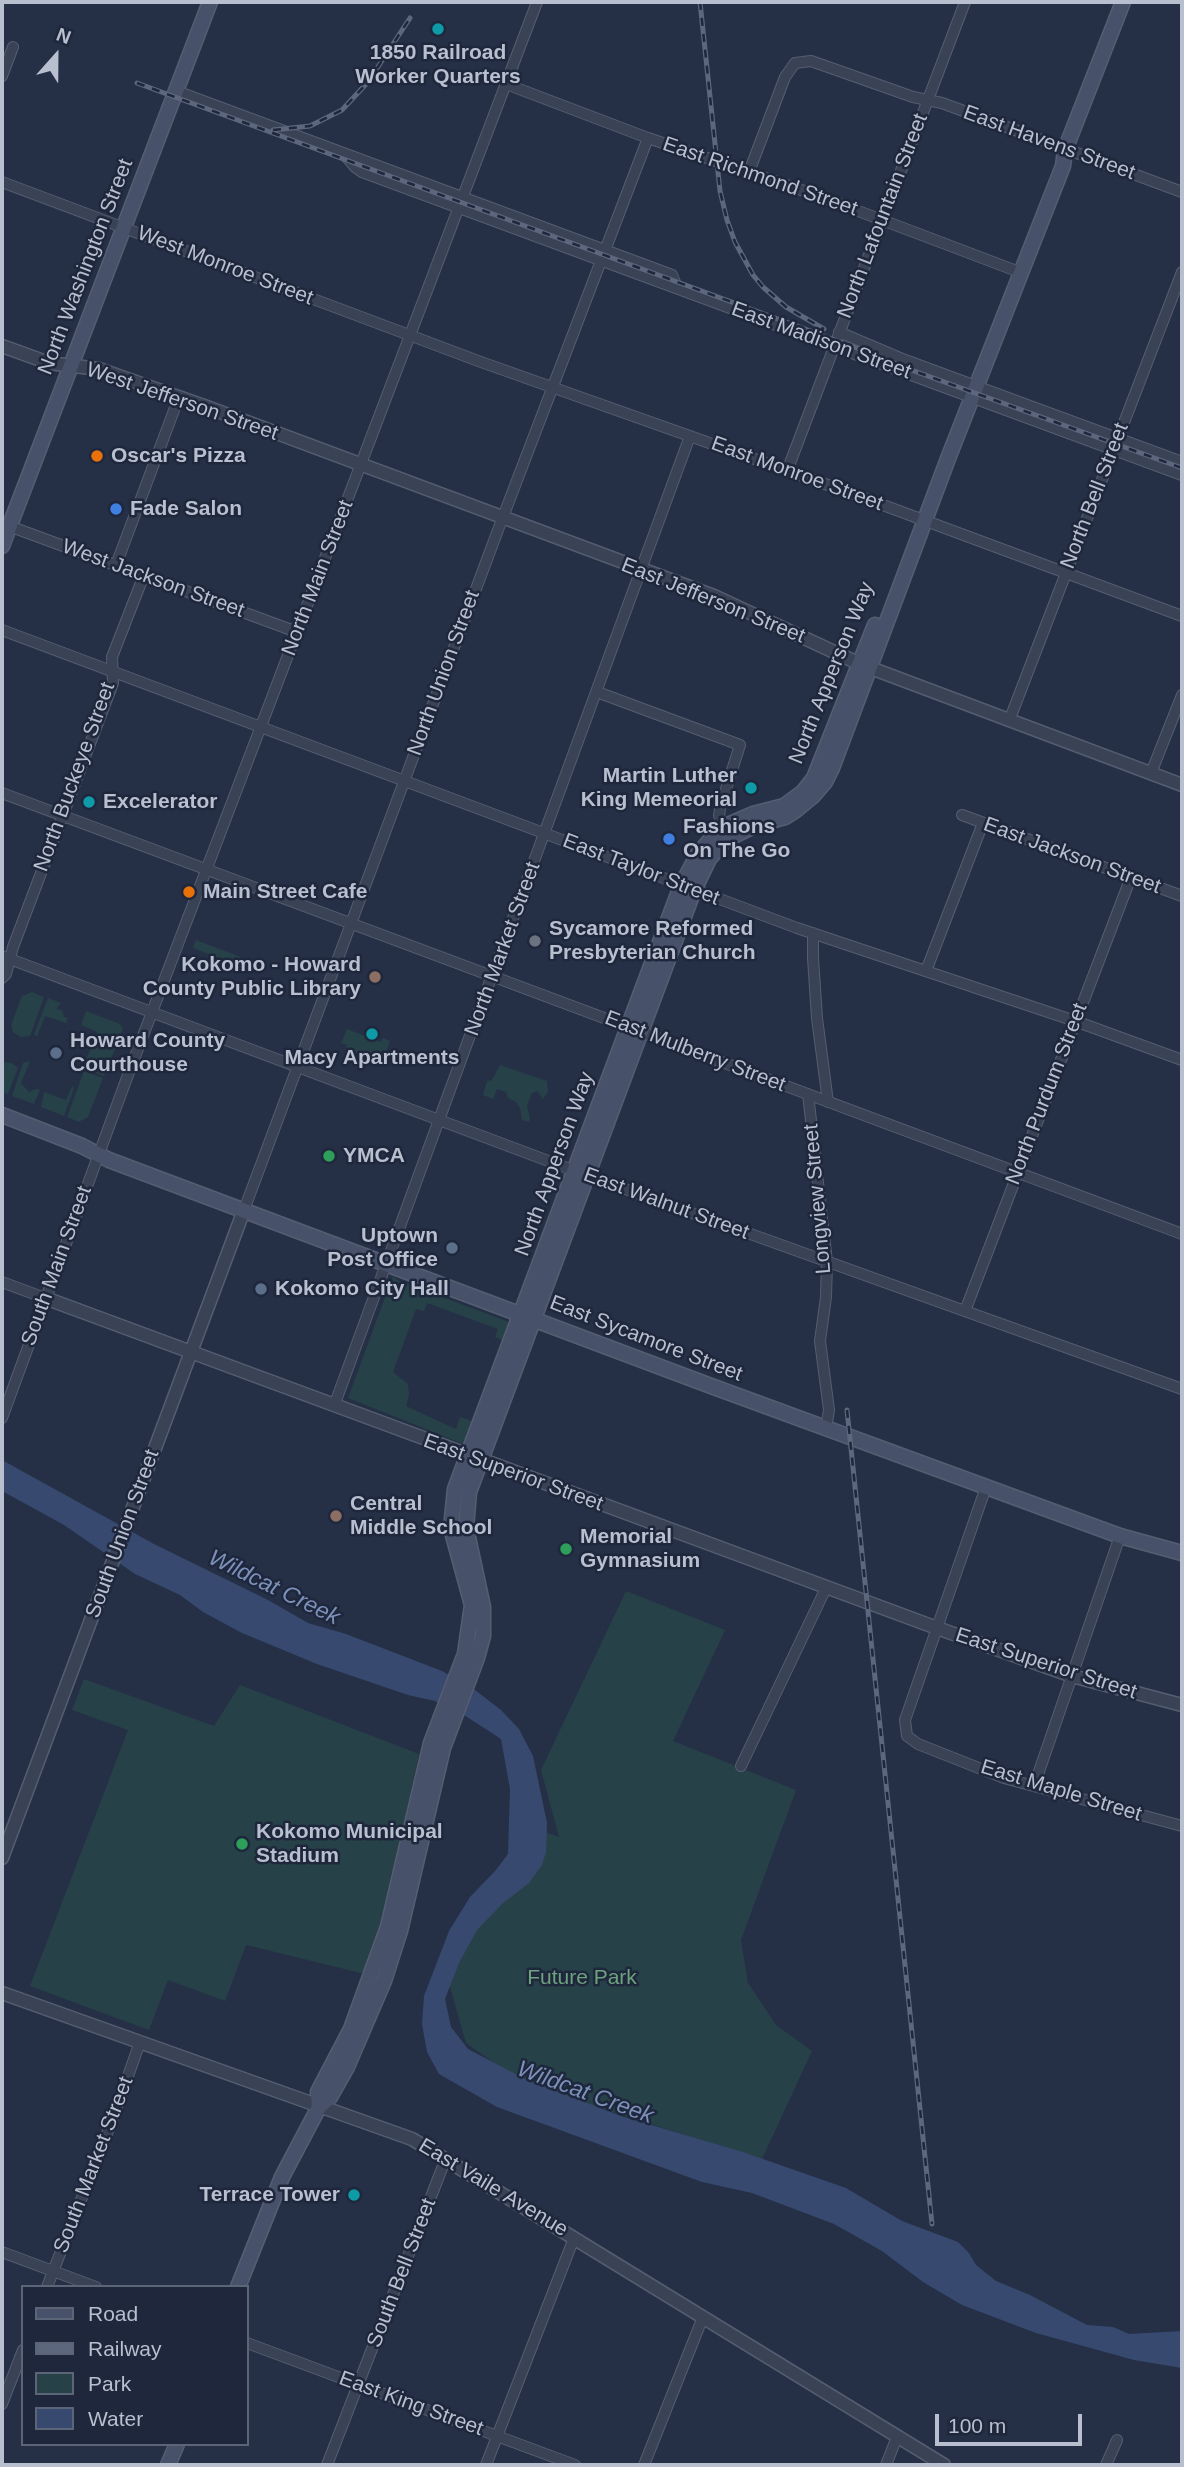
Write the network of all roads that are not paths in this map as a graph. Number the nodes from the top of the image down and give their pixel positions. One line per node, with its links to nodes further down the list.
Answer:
1 (210, 2): 8 (main road, North Washington Street)
2 (537, 2): 7 (street, North Main Street)
3 (965, 2): 9 (street, North Lafountain Street)
4 (1123, 2): 11 (main road, North Apperson Way)
5 (13, 47): 6 (street)
6 (2, 76)
7 (506, 84): 10 (street, East Richmond Street); 15 (street, North Main Street)
8 (176, 91): 15 (street); 17 (main road, North Washington Street)
9 (927, 101): 11 (street, East Havens Street); 12 (street, East Havens Street); 16 (street, North Lafountain Street)
10 (648, 138): 12 (street, East Richmond Street); 18 (street, North Union Street)
11 (1065, 150): 14 (street, East Havens Street); 20 (main road, North Apperson Way); 29 (main road, North Apperson Way)
12 (749, 172): 16 (street, East Richmond Street)
13 (2, 182): 17 (street, West Monroe Street)
14 (1182, 192)
15 (460, 203): 18 (street, East Madison Street); 19 (street, East Madison Street); 24 (street, North Main Street)
16 (882, 220): 20 (street, East Richmond Street); 23 (street, North Lafountain Street)
17 (123, 228): 24 (street, West Monroe Street); 27 (main road, North Washington Street)
18 (605, 250): 19 (street, North Union Street); 22 (street, East Madison Street)
19 (600, 262): 22 (street, East Madison Street); 28 (street, North Union Street)
20 (1014, 270): 29 (main road, North Apperson Way)
21 (1182, 272): 32 (street, North Bell Street)
22 (674, 284): 26 (street, East Madison Street)
23 (839, 332): 26 (street, North Lafountain Street); 29 (street, East Madison Street)
24 (410, 335): 28 (street, East Monroe Street); 34 (street, North Main Street)
25 (2, 346): 27 (street, West Jefferson Street)
26 (834, 347): 29 (street, East Madison Street); 35 (street, North Lafountain Street)
27 (71, 366): 30 (street, West Jefferson Street); 39 (main road, North Washington Street)
28 (553, 386): 31 (street, East Monroe Street); 37 (street, North Union Street)
29 (970, 390): 32 (street, East Madison Street); 38 (main road, North Apperson Way)
30 (179, 397): 34 (street, West Jefferson Street); 41 (street)
31 (690, 436): 35 (street, East Monroe Street); 42 (street, North Market Street)
32 (1116, 443): 33 (street, East Madison Street); 36 (street, East Madison Street); 43 (street, North Bell Street)
33 (1182, 462)
34 (360, 466): 37 (street, East Jefferson Street); 47 (street, North Main Street)
35 (788, 471): 38 (street, East Monroe Street)
36 (1182, 475)
37 (502, 518): 42 (street, East Jefferson Street); 55 (street, North Union Street)
38 (921, 519): 43 (street, East Monroe Street); 48 (main road, North Apperson Way)
39 (9, 526): 40 (main road, North Washington Street); 41 (street, West Jackson Street)
40 (2, 546)
41 (117, 565): 44 (street, West Jackson Street)
42 (641, 570): 48 (street, East Jefferson Street); 50 (street, North Market Street)
43 (1066, 572): 45 (street, East Monroe Street); 52 (street, North Bell Street)
44 (144, 575): 47 (street, West Jackson Street); 49 (street, North Buckeye Street)
45 (1182, 616)
46 (2, 630): 49 (street, East Taylor Street)
47 (297, 632): 53 (street, North Main Street)
48 (865, 666): 52 (street, East Jefferson Street); 61 (main road, North Apperson Way)
49 (113, 672): 53 (street, East Taylor Street); 59 (street, North Buckeye Street)
50 (597, 692): 61 (street); 62 (street, North Market Street)
51 (1182, 695): 54 (street)
52 (1009, 721): 54 (street, East Jefferson Street)
53 (261, 727): 55 (street, East Taylor Street); 63 (street, North Main Street)
54 (1152, 773): 56 (street, East Jefferson Street)
55 (404, 781): 62 (street, East Taylor Street); 67 (street, North Union Street)
56 (1182, 785)
57 (2, 793): 59 (street, East Mulberry Street)
58 (962, 815): 60 (street, East Jackson Street)
59 (62, 816): 63 (street, East Mulberry Street); 69 (street, North Buckeye Street)
60 (983, 823): 64 (street, East Jackson Street); 70 (street)
61 (727, 832): 65 (main road, North Apperson Way)
62 (546, 834): 65 (street, East Taylor Street); 71 (street, North Market Street)
63 (207, 870): 67 (street, East Mulberry Street); 73 (street, North Main Street)
64 (1130, 877): 66 (street, East Jackson Street); 74 (street, North Purdum Street)
65 (688, 888): 68 (street, East Taylor Street); 75 (main road, North Apperson Way)
66 (1182, 896)
67 (350, 922): 71 (street, East Mulberry Street); 77 (street, North Union Street)
68 (813, 933): 70 (street, East Taylor Street); 79 (street, Longview Street)
69 (5, 958): 72 (street, North Buckeye Street); 73 (street, East Walnut Street)
70 (926, 971): 74 (street, East Taylor Street)
71 (494, 976): 75 (street, East Mulberry Street); 81 (street, North Market Street)
72 (2, 978)
73 (151, 1014): 77 (street, East Walnut Street); 82 (street, North Main Street)
74 (1075, 1021): 76 (street, East Taylor Street); 84 (street, North Purdum Street)
75 (635, 1029): 78 (street, East Mulberry Street); 83 (main road, North Apperson Way)
76 (1182, 1060)
77 (297, 1066): 81 (street, East Walnut Street); 85 (street, North Union Street)
78 (808, 1094): 79 (street, East Mulberry Street); 87 (street, Longview Street)
79 (828, 1102): 84 (street, East Mulberry Street)
80 (2, 1115): 82 (main road, East Sycamore Street)
81 (440, 1120): 83 (street, East Walnut Street); 88 (street, North Market Street)
82 (98, 1154): 85 (main road, East Sycamore Street); 90 (street, South Main Street)
83 (582, 1173): 87 (street, East Walnut Street); 92 (main road, North Apperson Way)
84 (1017, 1173): 86 (street, East Mulberry Street); 91 (street, North Purdum Street)
85 (244, 1210): 88 (main road, East Sycamore Street); 93 (street, South Union Street)
86 (1182, 1234)
87 (827, 1262): 91 (street, East Walnut Street); 97 (street, Longview Street)
88 (387, 1264): 92 (main road, East Sycamore Street); 95 (street)
89 (2, 1282): 90 (street)
90 (45, 1298): 93 (street, East Superior Street); 96 (street, South Main Street)
91 (965, 1311): 94 (street, East Walnut Street)
92 (528, 1317): 97 (main road, East Sycamore Street); 98 (main road, North Apperson Way)
93 (190, 1352): 95 (street, East Superior Street); 109 (street, South Union Street)
94 (1182, 1389)
95 (334, 1406): 98 (street, East Superior Street)
96 (2, 1418)
97 (826, 1429): 99 (main road, East Sycamore Street)
98 (474, 1459): 102 (street, East Superior Street); 112 (main road, North Apperson Way)
99 (986, 1487): 100 (main road, East Sycamore Street); 103 (street)
100 (1120, 1536): 101 (main road, East Sycamore Street); 104 (street)
101 (1182, 1553)
102 (826, 1588): 103 (street, East Superior Street); 106 (street)
103 (937, 1629): 104 (street, East Superior Street); 107 (street, East Maple Street)
104 (1072, 1676): 105 (street, East Superior Street); 107 (street)
105 (1182, 1705)
106 (741, 1766)
107 (1034, 1786): 108 (street, East Maple Street)
108 (1182, 1826)
109 (2, 1858)
110 (2, 1993): 111 (street, East Vaile Avenue)
111 (140, 2042): 112 (street, East Vaile Avenue); 116 (street, South Market Street)
112 (318, 2107): 113 (street, East Vaile Avenue); 119 (main road, North Apperson Way)
113 (446, 2158): 114 (street, East Vaile Avenue); 123 (street, South Bell Street)
114 (574, 2238): 120 (street, East Vaile Avenue); 125 (street)
115 (2, 2252): 116 (street)
116 (53, 2271): 117 (street, South Market Street); 118 (street)
117 (48, 2285)
118 (91, 2285)
119 (239, 2285)
120 (703, 2318): 126 (street, East Vaile Avenue); 133 (street)
121 (248, 2343): 123 (street, East King Street)
122 (21, 2355): 124 (street)
123 (359, 2385): 125 (street, East King Street); 130 (street, South Bell Street)
124 (2, 2404)
125 (497, 2436): 131 (street); 132 (street, East King Street)
126 (897, 2437): 134 (street); 135 (street, East Vaile Avenue)
127 (1117, 2440): 136 (street)
128 (176, 2446): 129 (main road)
129 (168, 2465)
130 (327, 2465)
131 (486, 2465)
132 (575, 2465)
133 (644, 2465)
134 (886, 2465)
135 (944, 2465)
136 (1106, 2465)

